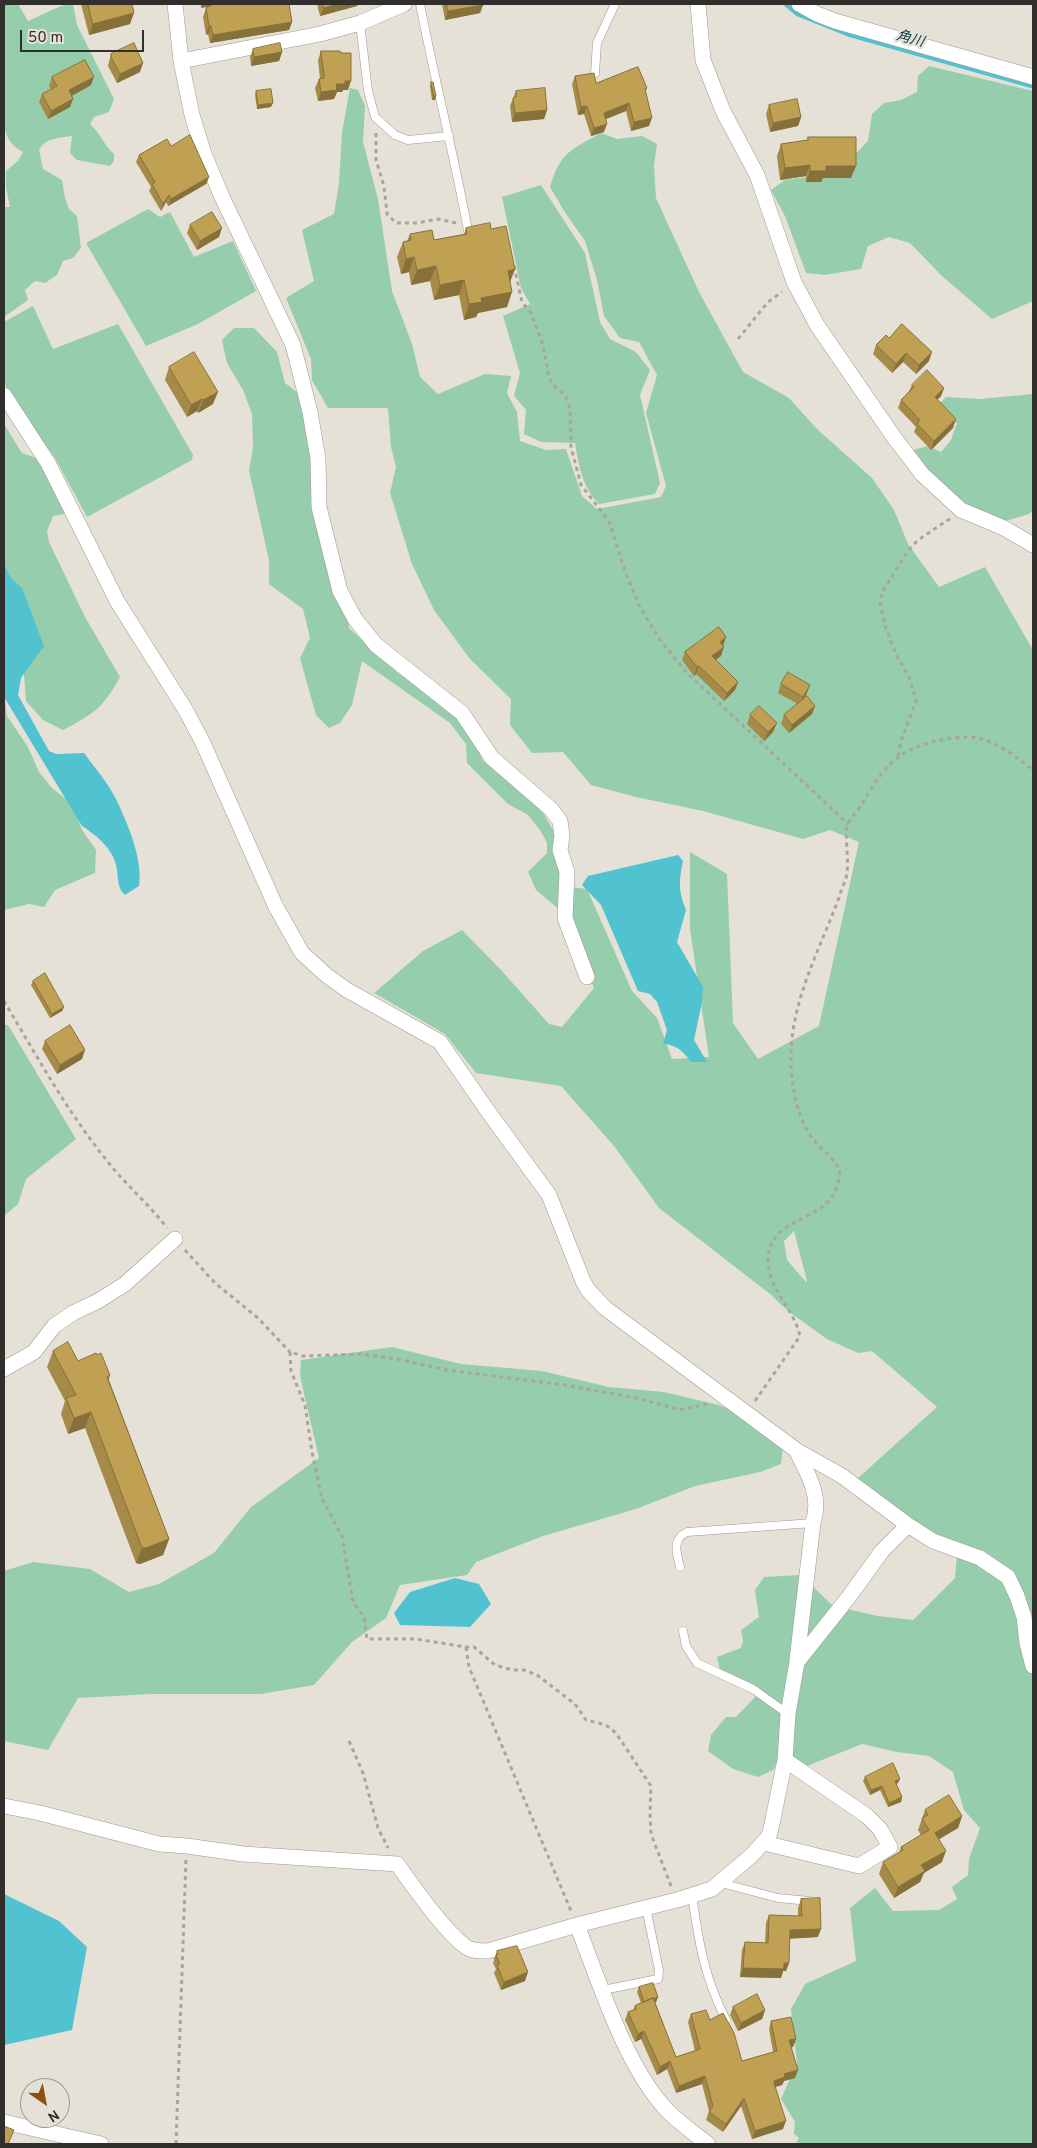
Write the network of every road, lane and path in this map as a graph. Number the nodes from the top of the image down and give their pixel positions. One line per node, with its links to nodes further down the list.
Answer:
1 (175, 4): 8 (street)
2 (404, 4): 7 (street)
3 (420, 4): 12 (lane)
4 (615, 4): 9 (lane)
5 (698, 4): 16 (street)
6 (799, 4): 10 (street)
7 (360, 23): 8 (street); 11 (lane)
8 (182, 61): 24 (street)
9 (596, 73)
10 (1033, 77)
11 (375, 117): 12 (lane); 13 (path)
12 (449, 136): 13 (lane)
13 (467, 224): 14 (lane)
14 (469, 237)
15 (513, 265): 23 (path)
16 (794, 282): 17 (path); 19 (street)
17 (738, 339)
18 (4, 395): 29 (street)
19 (961, 510): 20 (street); 21 (path)
20 (1033, 545)
21 (898, 756): 22 (path); 23 (path)
22 (1033, 770)
23 (848, 824): 30 (path)
24 (588, 977)
25 (4, 1001): 26 (path)
26 (175, 1239): 27 (path); 28 (street)
27 (290, 1352): 29 (path); 36 (path)
28 (4, 1369)
29 (719, 1394): 30 (street)
30 (747, 1412): 31 (street)
31 (796, 1450): 32 (street); 33 (street)
32 (814, 1523): 34 (lane); 37 (street)
33 (908, 1525): 37 (street); 38 (street)
34 (680, 1567)
35 (683, 1631): 39 (lane)
36 (466, 1647): 48 (path); 51 (path)
37 (797, 1662): 39 (street)
38 (1033, 1666)
39 (788, 1714): 41 (street)
40 (349, 1741): 45 (path)
41 (785, 1760): 43 (street); 43 (street)
42 (4, 1806): 44 (street)
43 (764, 1843): 46 (street)
44 (187, 1846): 45 (street); 56 (path)
45 (397, 1864): 51 (street)
46 (721, 1883): 47 (street); 49 (lane)
47 (692, 1895): 48 (street); 53 (lane)
48 (677, 1900): 50 (street)
49 (809, 1901)
50 (646, 1908): 51 (street); 52 (lane)
51 (577, 1925): 52 (street)
52 (603, 1990): 57 (street)
53 (730, 2027)
54 (4, 2122): 55 (street)
55 (101, 2144)
56 (176, 2144)
57 (708, 2144)

